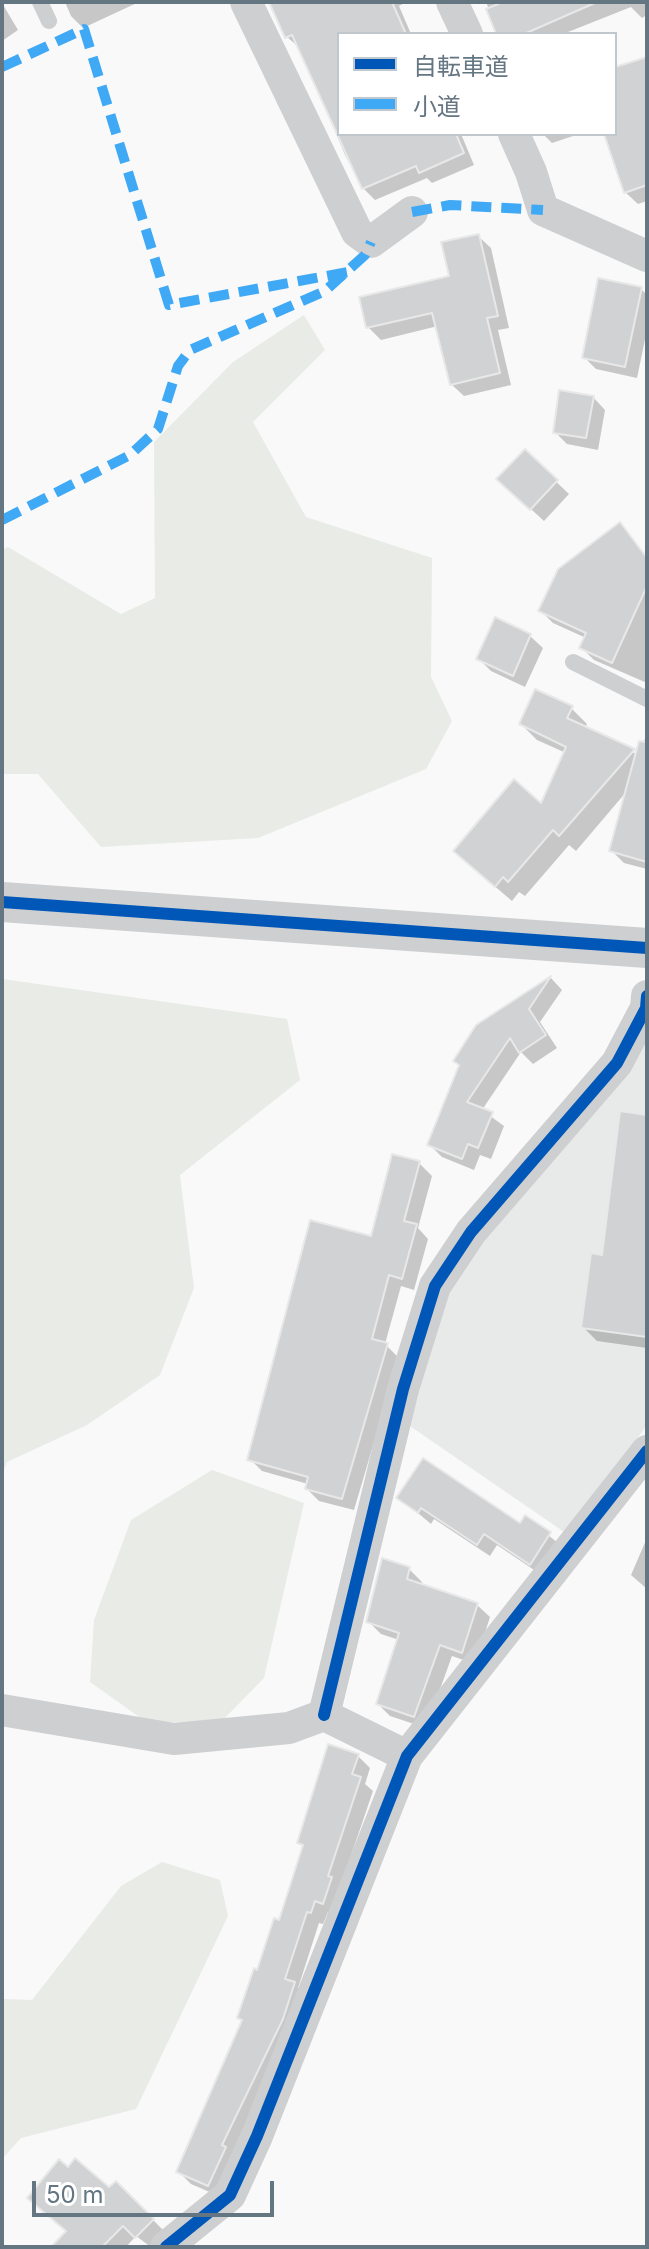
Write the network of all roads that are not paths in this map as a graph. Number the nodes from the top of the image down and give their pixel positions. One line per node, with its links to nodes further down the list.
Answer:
1 (40, 2): 4 (lane)
2 (246, 2): 7 (street)
3 (452, 2): 5 (street)
4 (49, 21)
5 (466, 32)
6 (515, 136): 8 (street)
7 (412, 212)
8 (647, 256)
9 (573, 662): 10 (lane)
10 (647, 699)
11 (2, 902): 12 (street)
12 (647, 948)
13 (647, 996): 16 (street)
14 (647, 1451): 17 (street)
15 (2, 1710): 16 (street)
16 (324, 1715): 17 (street)
17 (407, 1756): 18 (street)
18 (166, 2247)

